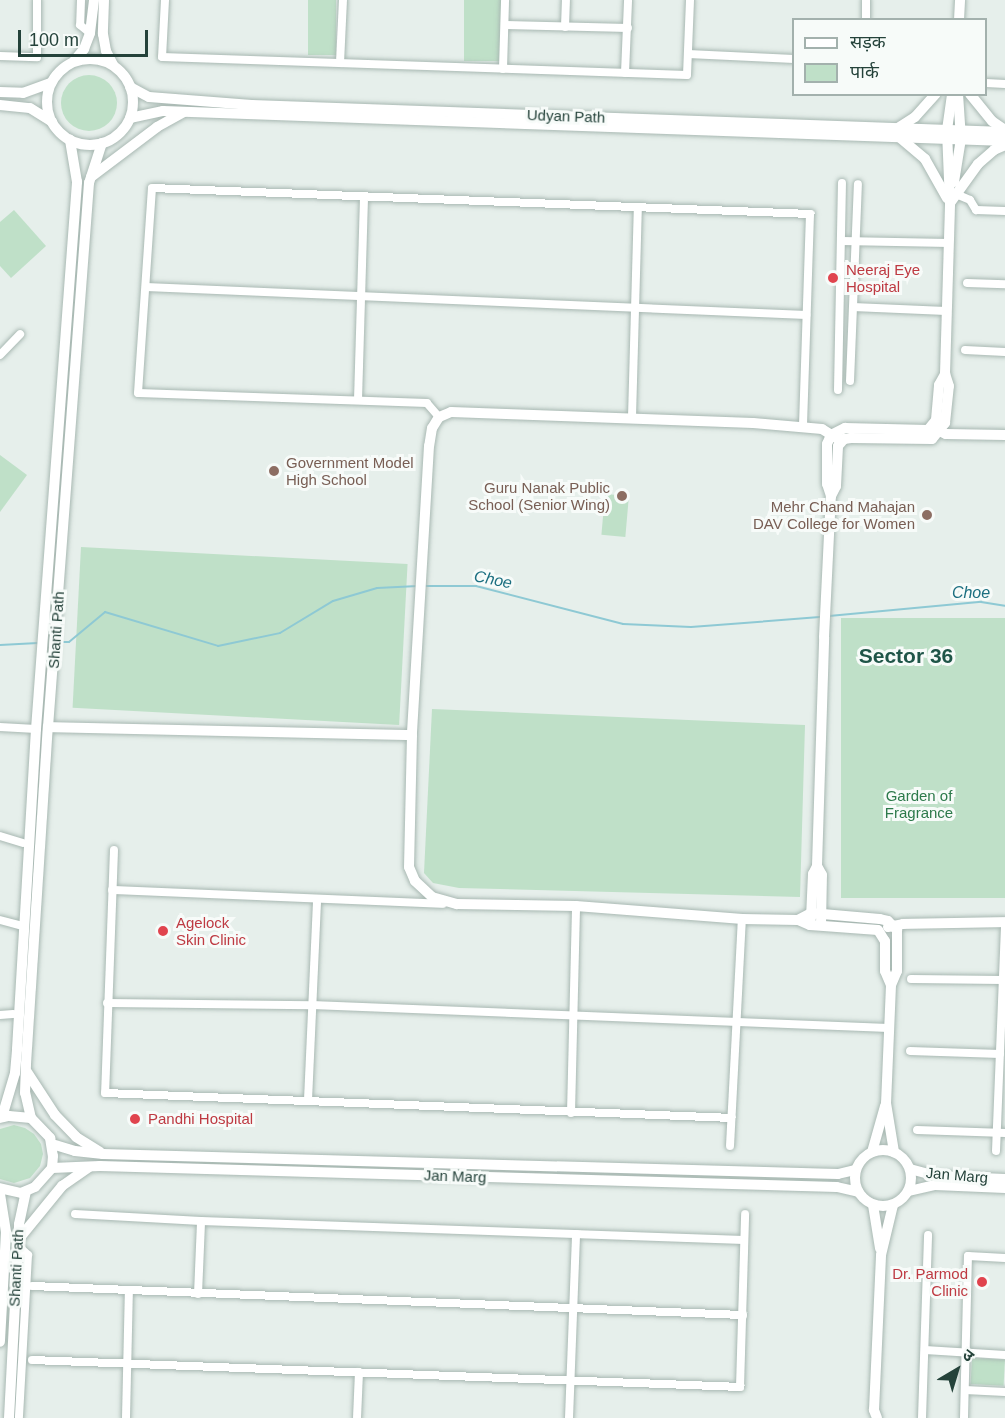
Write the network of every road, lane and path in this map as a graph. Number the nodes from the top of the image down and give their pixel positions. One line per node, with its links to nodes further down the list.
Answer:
1 (37, 0): 20 (street)
2 (81, 0): 18 (street)
3 (93, 0): 18 (main road)
4 (104, 0): 24 (main road)
5 (165, 0): 23 (street)
6 (343, 0): 23 (street)
7 (505, 0): 15 (street)
8 (566, 0): 16 (street)
9 (628, 0): 17 (street)
10 (690, 0): 19 (street)
11 (866, 0): 13 (street)
12 (960, 0): 14 (main road)
13 (866, 18)
14 (959, 18)
15 (506, 25): 16 (street); 25 (street)
16 (565, 27): 17 (street)
17 (628, 28): 26 (street)
18 (90, 33): 22 (main road)
19 (688, 54): 21 (street); 26 (street)
20 (0, 56)
21 (792, 59)
22 (74, 61): 24 (main road); 27 (main road)
23 (340, 63): 25 (street)
24 (113, 65): 30 (main road)
25 (503, 69): 26 (street)
26 (625, 73)
27 (51, 83): 31 (main road); 39 (main road)
28 (987, 83): 29 (street)
29 (1005, 84)
30 (130, 87): 38 (main road); 41 (main road, Udyan Path)
31 (0, 92)
32 (934, 96): 41 (main road)
33 (952, 96): 42 (main road)
34 (958, 96): 43 (main road)
35 (972, 96): 40 (main road)
36 (0, 105): 39 (main road)
37 (184, 112): 38 (main road, Udyan Path); 41 (main road, Udyan Path); 47 (main road)
38 (130, 118): 45 (main road)
39 (52, 122): 44 (main road)
40 (1005, 131): 43 (main road, Udyan Path)
41 (898, 133): 42 (main road, Udyan Path); 51 (main road)
42 (947, 134): 43 (main road, Udyan Path); 51 (main road)
43 (961, 135): 46 (main road, Udyan Path); 51 (main road)
44 (69, 140): 45 (main road); 80 (main road, Shanti Path)
45 (102, 143): 47 (main road, Shanti Path)
46 (1005, 143): 51 (main road)
47 (91, 177): 79 (main road, Shanti Path)
48 (842, 183): 55 (street)
49 (858, 184): 54 (street)
50 (364, 196): 52 (street); 59 (street); 60 (street)
51 (953, 199): 53 (street); 56 (main road)
52 (638, 207): 62 (street); 64 (street)
53 (1005, 211)
54 (856, 240): 55 (street); 56 (street); 61 (street)
55 (842, 241): 70 (street)
56 (949, 243): 63 (main road)
57 (967, 283): 58 (street)
58 (1005, 284)
59 (146, 287): 60 (street); 71 (street)
60 (361, 296): 62 (street); 71 (street)
61 (853, 307): 63 (street); 69 (street)
62 (633, 308): 64 (street); 73 (street)
63 (946, 311): 75 (main road)
64 (806, 315): 74 (street)
65 (20, 334): 68 (street)
66 (965, 350): 67 (street)
67 (1005, 352)
68 (0, 356)
69 (850, 381)
70 (838, 390)
71 (358, 400): 72 (street)
72 (439, 417): 73 (main road); 81 (main road)
73 (632, 417): 74 (main road)
74 (802, 426): 77 (main road)
75 (936, 429): 76 (main road); 77 (main road)
76 (1005, 435)
77 (837, 437): 89 (main road)
78 (0, 727): 80 (street)
79 (48, 727): 81 (main road); 112 (main road, Shanti Path)
80 (36, 729): 113 (main road, Shanti Path)
81 (412, 735): 87 (main road)
82 (0, 836): 83 (street)
83 (23, 843)
84 (114, 850): 85 (street)
85 (112, 890): 86 (street); 102 (street)
86 (317, 899): 87 (street); 103 (street)
87 (457, 904): 88 (main road)
88 (576, 906): 91 (main road); 106 (street)
89 (816, 913): 92 (main road); 95 (main road); 96 (main road)
90 (0, 920): 94 (street)
91 (742, 920): 92 (main road); 107 (street)
92 (798, 920): 95 (main road)
93 (1005, 922): 96 (main road)
94 (18, 925)
95 (816, 925): 98 (main road)
96 (893, 925): 98 (main road); 101 (main road)
97 (1005, 927): 100 (street)
98 (879, 931): 101 (main road)
99 (911, 979): 100 (street)
100 (1003, 980): 109 (street)
101 (891, 985): 108 (main road)
102 (107, 1003): 103 (street); 115 (street)
103 (312, 1005): 106 (street); 115 (street)
104 (13, 1014): 105 (street)
105 (0, 1015)
106 (572, 1016): 107 (street); 117 (street)
107 (738, 1023): 108 (street); 120 (street)
108 (890, 1028): 116 (main road)
109 (1003, 1043): 111 (street)
110 (910, 1051): 111 (street)
111 (1000, 1054): 122 (street)
112 (26, 1071): 119 (main road, Shanti Path); 128 (main road)
113 (15, 1072): 114 (main road); 118 (main road, Shanti Path)
114 (0, 1092)
115 (308, 1100): 117 (street)
116 (886, 1103): 125 (main road); 126 (main road)
117 (571, 1113): 120 (street)
118 (1, 1118): 119 (main road)
119 (31, 1118): 123 (main road)
120 (732, 1119): 124 (street)
121 (917, 1130): 122 (street)
122 (1001, 1133): 127 (street)
123 (52, 1144): 128 (main road, Jan Marg); 130 (main road)
124 (730, 1146)
125 (872, 1152): 126 (main road); 132 (main road)
126 (894, 1152): 131 (main road)
127 (996, 1152)
128 (103, 1154): 132 (main road, Jan Marg)
129 (89, 1167): 130 (main road, Jan Marg); 138 (main road, Jan Marg); 150 (main road)
130 (52, 1168): 136 (main road)
131 (910, 1168): 133 (main road, Jan Marg); 137 (main road)
132 (856, 1170): 138 (main road)
133 (1005, 1179)
134 (0, 1188): 136 (main road)
135 (1005, 1188): 137 (main road, Jan Marg)
136 (26, 1191): 150 (main road, Shanti Path)
137 (909, 1191): 141 (main road)
138 (858, 1192): 140 (main road)
139 (0, 1194): 149 (main road, Shanti Path)
140 (873, 1205): 141 (main road); 151 (main road)
141 (893, 1205): 151 (main road)
142 (75, 1214): 144 (street)
143 (745, 1214): 148 (street)
144 (201, 1221): 146 (street); 155 (street)
145 (0, 1229): 149 (main road)
146 (576, 1234): 148 (street); 156 (street)
147 (928, 1235): 159 (street)
148 (744, 1239): 157 (street)
149 (4, 1241): 158 (main road, Shanti Path)
150 (18, 1243): 169 (main road, Shanti Path); 170 (street)
151 (881, 1255): 168 (main road)
152 (1005, 1258): 160 (street)
153 (32, 1286): 154 (street)
154 (129, 1290): 155 (street); 163 (street)
155 (198, 1294): 156 (street)
156 (574, 1307): 157 (street); 165 (street)
157 (743, 1316): 165 (street)
158 (0, 1342)
159 (925, 1350): 160 (street); 174 (street)
160 (966, 1354): 161 (street); 166 (street)
161 (1005, 1355)
162 (32, 1360): 163 (street)
163 (129, 1366): 164 (street); 171 (street)
164 (359, 1372): 165 (street); 172 (street)
165 (571, 1381): 173 (street)
166 (965, 1390): 167 (street); 175 (street)
167 (1005, 1392)
168 (873, 1415)
169 (9, 1418)
170 (19, 1418)
171 (126, 1418)
172 (357, 1418)
173 (568, 1418)
174 (922, 1418)
175 (964, 1418)

